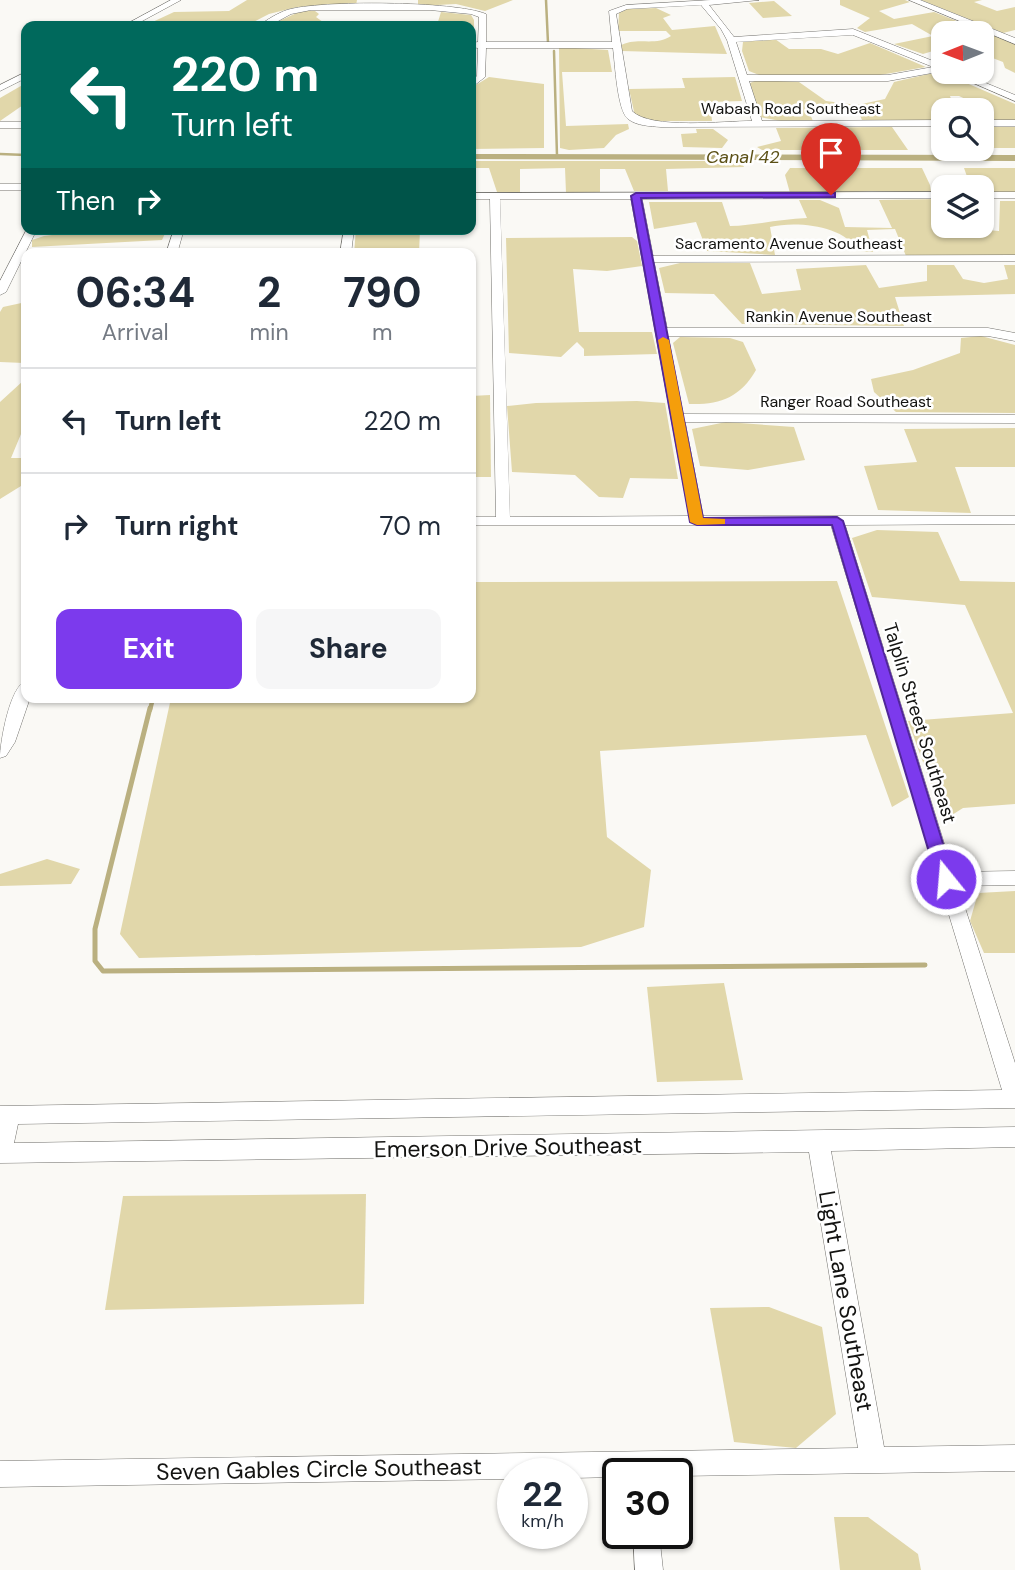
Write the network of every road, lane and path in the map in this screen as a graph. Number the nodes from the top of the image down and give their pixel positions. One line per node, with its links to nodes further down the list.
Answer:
1 (177, 0): 5 (street)
2 (755, 0): 4 (street)
3 (913, 0): 8 (street)
4 (703, 3): 7 (street); 9 (street)
5 (137, 21)
6 (272, 21): 11 (street)
7 (731, 40): 12 (street); 15 (street)
8 (1015, 41)
9 (615, 45): 11 (street); 22 (street, Wabash Road Southeast)
10 (476, 46): 11 (street)
11 (483, 46): 16 (street)
12 (931, 63)
13 (931, 70): 15 (street)
14 (21, 78): 18 (street)
15 (743, 78): 22 (street)
16 (476, 81)
17 (981, 84): 19 (street)
18 (0, 88)
19 (1015, 98)
20 (994, 123): 21 (street)
21 (1015, 123)
22 (758, 124): 23 (street, Wabash Road Southeast)
23 (931, 124)
24 (0, 125): 25 (street)
25 (21, 125)
26 (0, 187): 27 (street)
27 (21, 187)
28 (931, 195): 33 (street)
29 (994, 195): 30 (street)
30 (1015, 195)
31 (476, 196): 32 (street)
32 (495, 196): 33 (street); 44 (street)
33 (636, 196): 36 (street)
34 (21, 251): 37 (street)
35 (1015, 258): 36 (street, Sacramento Avenue Southeast)
36 (648, 259): 38 (street)
37 (0, 292)
38 (662, 332): 39 (street, Rankin Avenue Southeast); 40 (street)
39 (1015, 337)
40 (678, 418): 41 (street, Ranger Road Southeast); 46 (street)
41 (1015, 418)
42 (1015, 520): 45 (street)
43 (476, 521): 44 (street)
44 (503, 521): 46 (street)
45 (837, 521): 46 (street); 50 (street, Talplin Street Southeast)
46 (697, 522)
47 (21, 701): 48 (street)
48 (0, 752)
49 (1015, 878): 50 (street)
50 (946, 879): 51 (street, Talplin Street Southeast)
51 (1015, 1098): 52 (street, Emerson Drive Southeast)
52 (5, 1115): 55 (street)
53 (1015, 1137): 54 (street, Emerson Drive Southeast)
54 (818, 1142): 55 (street, Emerson Drive Southeast); 57 (street, Light Lane Southeast)
55 (0, 1153)
56 (1015, 1458): 57 (street, Seven Gables Circle Southeast)
57 (873, 1460): 58 (street, Seven Gables Circle Southeast)
58 (693, 1467)
59 (602, 1469): 60 (street, Seven Gables Circle Southeast)
60 (0, 1474)
61 (647, 1549): 62 (street)
62 (649, 1570)

